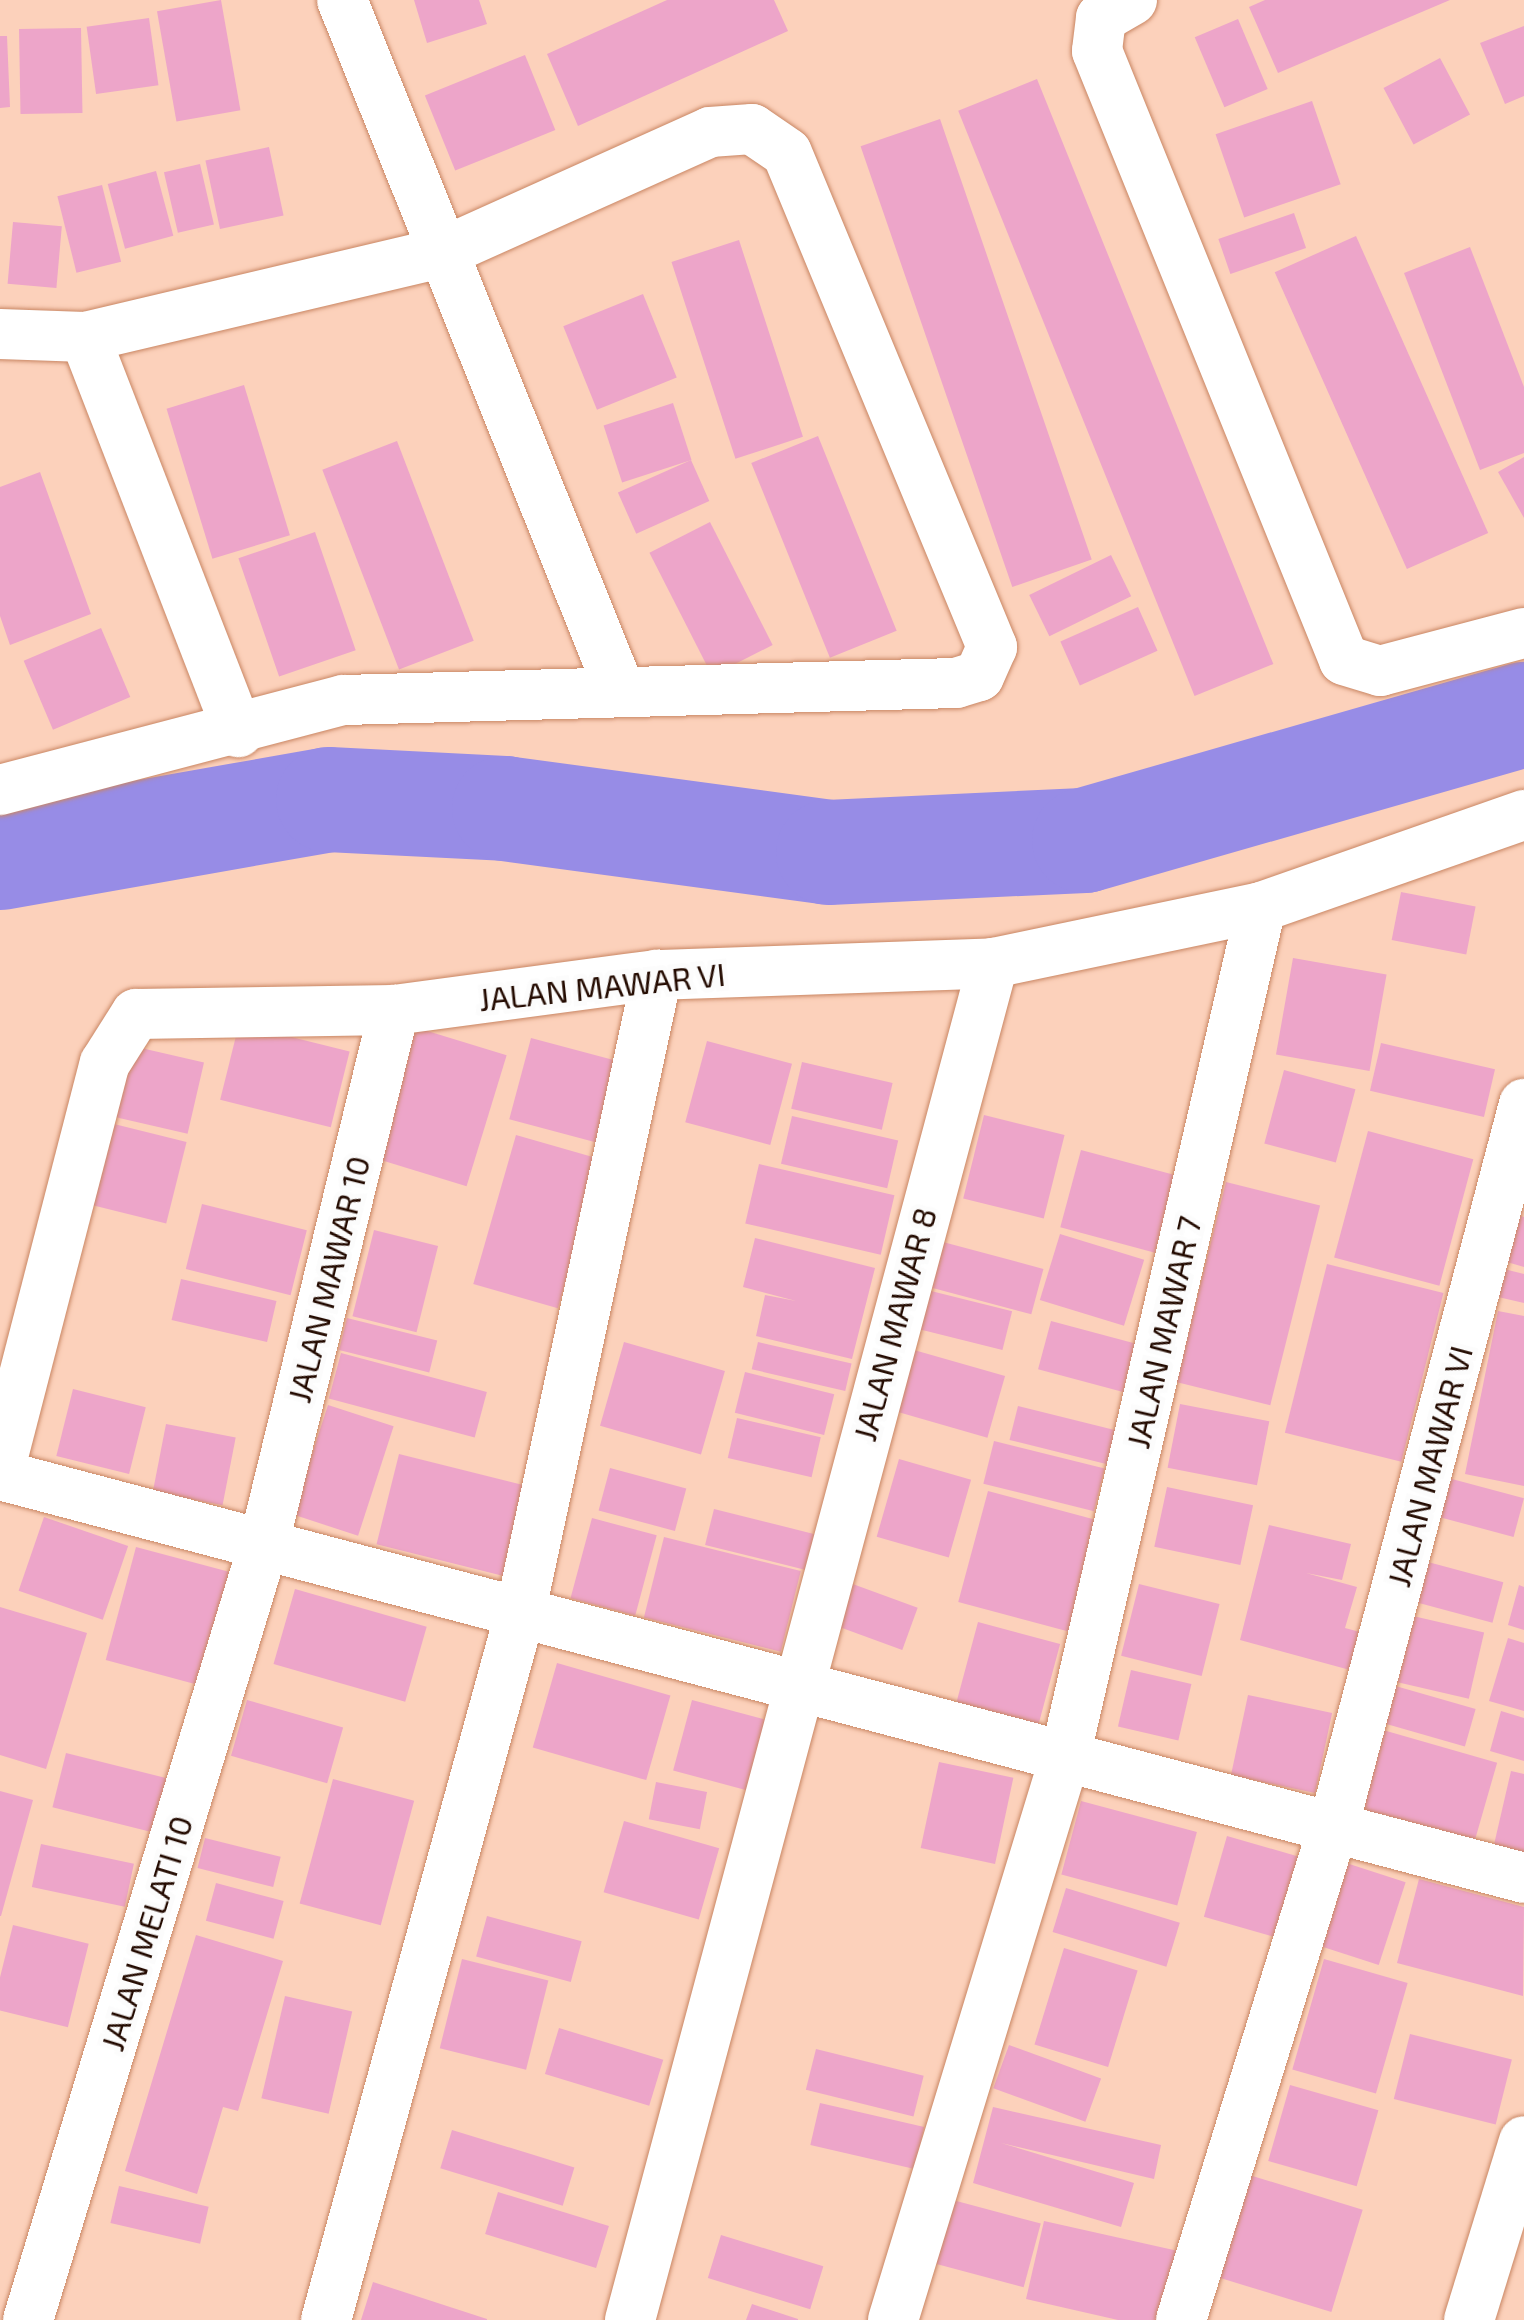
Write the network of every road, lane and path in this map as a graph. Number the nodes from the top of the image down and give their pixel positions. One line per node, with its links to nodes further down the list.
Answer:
1 (342, 0): 3 (street)
2 (1132, 0): 6 (street)
3 (441, 253): 5 (street); 7 (street); 7 (street)
4 (0, 334): 5 (street)
5 (85, 336): 8 (street)
6 (1524, 633)
7 (618, 686): 8 (street)
8 (238, 732): 9 (street)
9 (0, 790)
10 (1524, 815): 11 (street, JALAN MAWAR VI)
11 (1261, 907): 12 (street, JALAN MAWAR VI); 20 (street, JALAN MAWAR 7)
12 (993, 963): 13 (street, JALAN MAWAR VI); 19 (street, JALAN MAWAR 8)
13 (657, 975): 14 (street, JALAN MAWAR VI); 18 (street)
14 (394, 1010): 16 (street, JALAN MAWAR VI); 17 (street, JALAN MAWAR 10)
15 (1524, 1104): 21 (street, JALAN MAWAR VI)
16 (0, 1472): 17 (street)
17 (263, 1547): 18 (street); 25 (street, JALAN MELATI 10)
18 (520, 1614): 19 (street); 26 (street)
19 (795, 1686): 20 (street); 27 (street, JALAN MAWAR 8)
20 (1065, 1757): 21 (street); 28 (street, JALAN MAWAR 7)
21 (1333, 1828): 22 (street); 29 (street, JALAN MAWAR VI)
22 (1524, 1878)
23 (1524, 2142): 30 (street)
24 (0, 2314): 25 (street)
25 (26, 2320)
26 (326, 2320)
27 (630, 2320)
28 (893, 2320)
29 (1180, 2320)
30 (1469, 2320)

